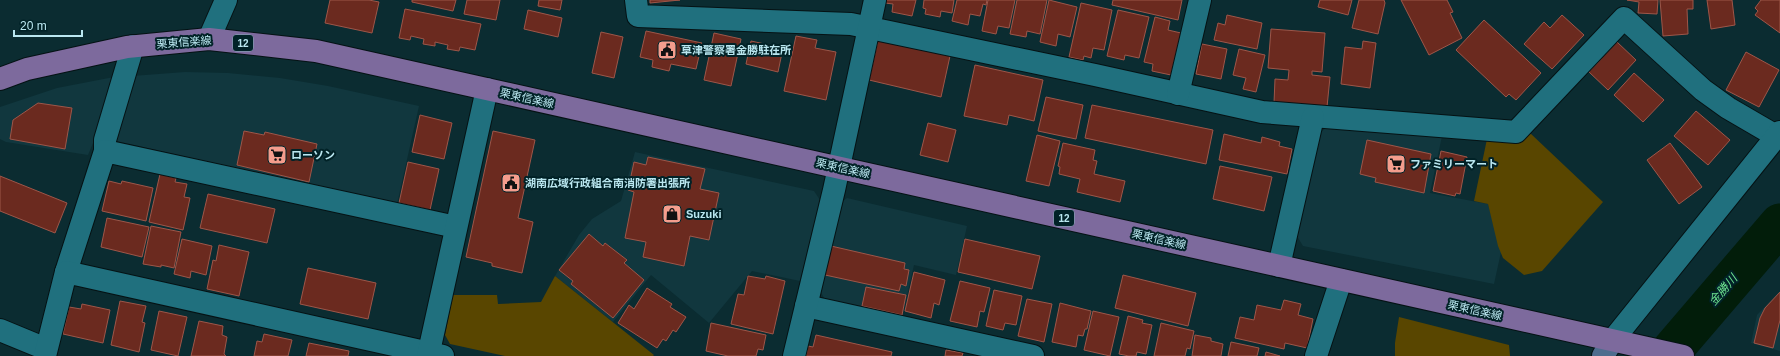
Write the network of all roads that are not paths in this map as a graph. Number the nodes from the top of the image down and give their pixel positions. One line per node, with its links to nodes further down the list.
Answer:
1 (226, 0): 6 (street)
2 (636, 0): 5 (street)
3 (875, 0): 5 (street)
4 (1200, 0): 10 (street)
5 (869, 27): 10 (street); 14 (street)
6 (209, 39): 7 (main road, 栗東信楽線 / 12); 9 (main road, 栗東信楽線 / 12)
7 (133, 46): 8 (main road, 栗東信楽線 / 12); 13 (street)
8 (0, 79)
9 (487, 89): 14 (main road, 栗東信楽線 / 12); 15 (street)
10 (1178, 94): 11 (street)
11 (1313, 117): 12 (street); 16 (street)
12 (1778, 134): 21 (street)
13 (105, 152): 15 (street); 17 (street)
14 (838, 167): 16 (main road, 栗東信楽線 / 12); 19 (street)
15 (456, 227): 23 (street)
16 (1279, 266): 18 (main road, 栗東信楽線 / 12)
17 (66, 272): 22 (street); 23 (street)
18 (1341, 280): 21 (main road, 栗東信楽線 / 12); 26 (street)
19 (806, 306): 24 (street); 25 (street)
20 (0, 330): 22 (street)
21 (1607, 348): 27 (main road, 栗東信楽線 / 12)
22 (46, 352)
23 (434, 355)
24 (794, 356)
25 (1033, 356)
26 (1316, 356)
27 (1683, 356)

